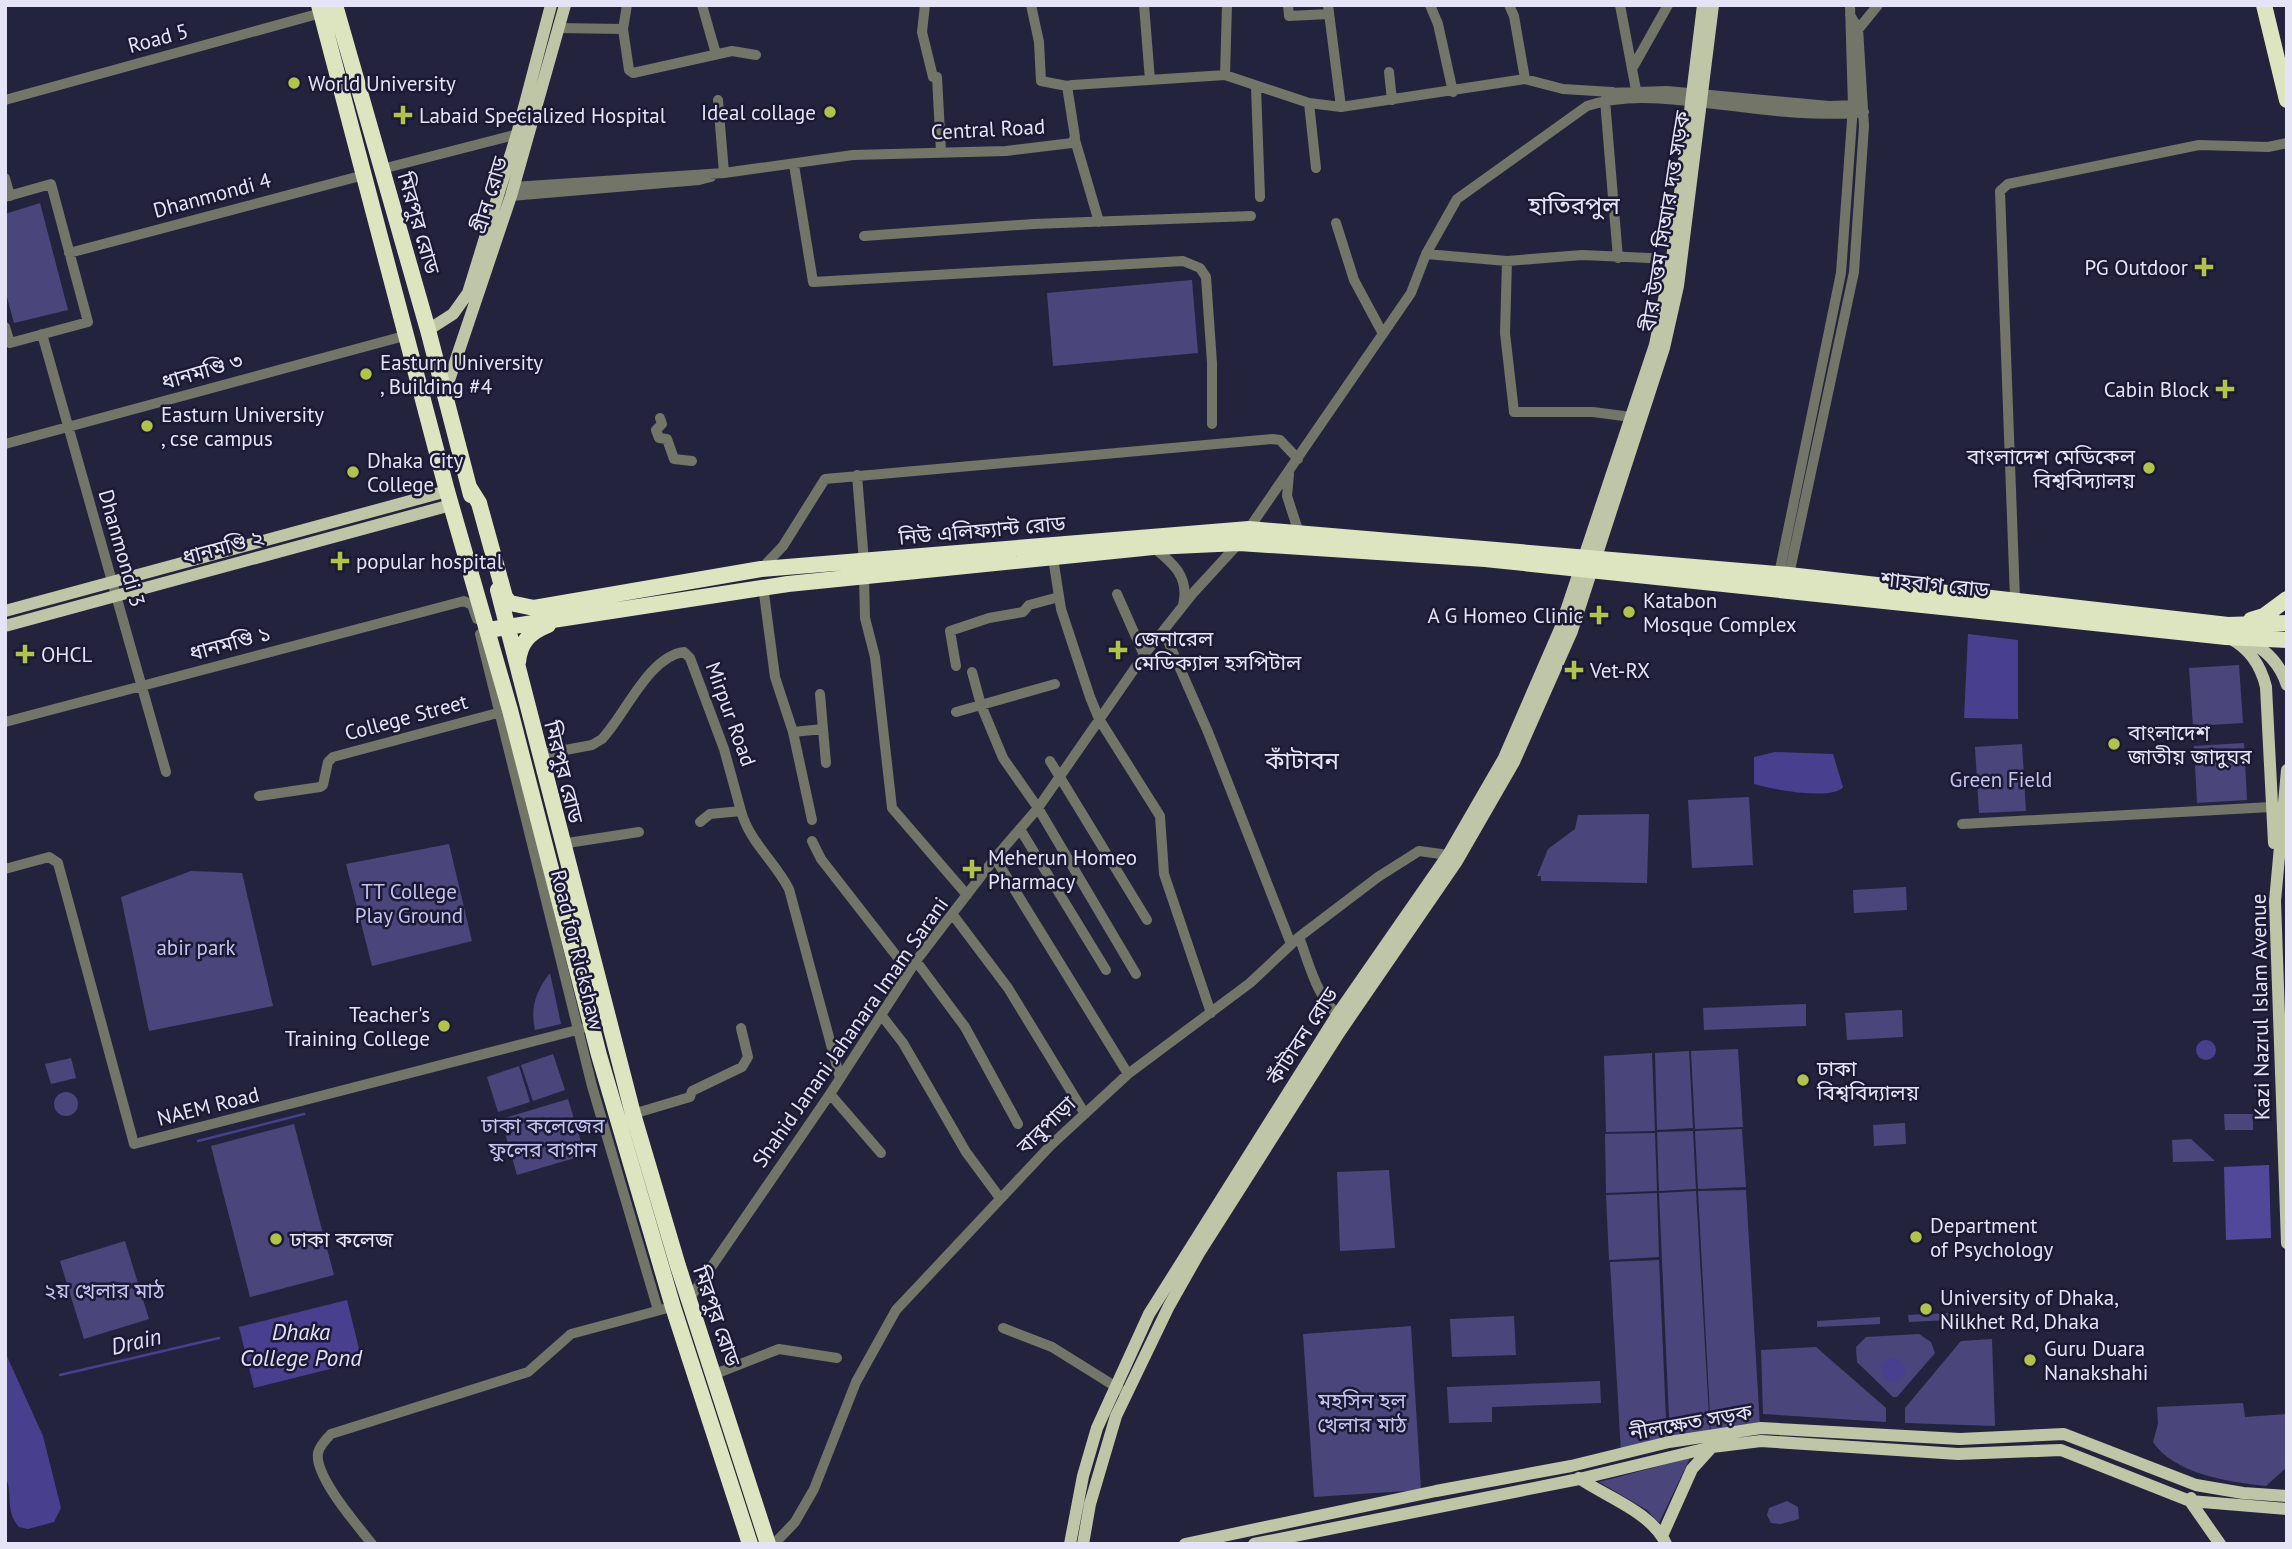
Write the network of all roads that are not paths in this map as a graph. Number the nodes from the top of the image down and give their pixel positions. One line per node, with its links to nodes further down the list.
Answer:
1 (551, 5): 47 (main road, গ্রীন রোড)
2 (565, 5): 21 (main road, গ্রীন রোড)
3 (627, 5): 22 (street)
4 (702, 5): 25 (street)
5 (925, 5): 50 (street)
6 (1031, 5): 32 (street)
7 (1144, 5): 31 (street)
8 (1227, 5): 29 (street)
9 (1288, 5): 19 (street)
10 (1430, 5): 36 (street)
11 (1509, 5): 30 (street)
12 (1620, 5): 27 (street)
13 (1668, 5): 27 (street)
14 (1703, 5): 38 (main road)
15 (1713, 5): 38 (main road, বীর উত্তম সিআর দত্ত সড়ক)
16 (1878, 5): 23 (street)
17 (2264, 5): 42 (highway)
18 (331, 7): 39 (street, Road 5); 53 (highway, মিরপুর রোড); 55 (highway, মিরপুর রোড)
19 (1329, 10): 45 (street)
20 (1850, 10): 23 (street); 24 (street)
21 (558, 28): 22 (street); 47 (main road, গ্রীন রোড)
22 (623, 29): 25 (street)
23 (1858, 29): 24 (street); 46 (street)
24 (1850, 44): 46 (street)
25 (716, 54): 26 (street)
26 (756, 55)
27 (1632, 69): 35 (street)
28 (1389, 72): 41 (street)
29 (1225, 75): 31 (street); 33 (street)
30 (1525, 79): 34 (street); 36 (street)
31 (1150, 80): 32 (street)
32 (1068, 86): 48 (street, Central Road)
33 (1256, 87): 43 (street); 59 (street)
34 (1563, 89): 37 (street); 44 (street)
35 (1636, 90): 37 (street); 38 (street)
36 (1453, 92): 41 (street)
37 (1608, 96): 38 (street); 44 (street); 66 (street)
38 (1697, 98): 46 (street); 67 (main road); 71 (main road, বীর উত্তম সিআর দত্ত সড়ক)
39 (5, 100)
40 (718, 100): 54 (street)
41 (1392, 100): 45 (street)
42 (2287, 100)
43 (1309, 103): 45 (street); 52 (street)
44 (1585, 104): 65 (street)
45 (1341, 107)
46 (1858, 109): 69 (street); 70 (street)
47 (522, 133): 53 (street); 57 (main road, গ্রীন রোড); 73 (main road, গ্রীন রোড)
48 (1075, 140): 50 (street, Central Road); 61 (street)
49 (2287, 144): 104 (street)
50 (941, 152): 51 (street, Central Road)
51 (794, 165): 54 (street, Central Road); 80 (street)
52 (1316, 168)
53 (382, 169): 73 (highway, মিরপুর রোড)
54 (724, 173): 57 (street, Central Road)
55 (364, 175): 64 (street, Dhanmondi 4); 76 (highway, মিরপুর রোড)
56 (5, 178): 58 (street)
57 (512, 192): 77 (main road, গ্রীন রোড)
58 (8, 196): 64 (street)
59 (1260, 197)
60 (1251, 216): 61 (street)
61 (1099, 222): 63 (street)
62 (1336, 223): 75 (street)
63 (864, 236)
64 (69, 253): 74 (street)
65 (1426, 254): 68 (street); 75 (street)
66 (1618, 258): 67 (street); 68 (street)
67 (1672, 259): 71 (main road)
68 (1507, 261): 78 (street)
69 (1836, 294): 70 (street); 85 (street)
70 (1849, 297): 85 (street)
71 (1666, 317): 78 (main road); 95 (main road, বীর উত্তম সিআর দত্ত সড়ক)
72 (5, 327): 74 (street)
73 (428, 330): 76 (highway); 77 (highway, মিরপুর রোড)
74 (42, 334): 81 (street, Dhanmondi 3)
75 (1383, 334): 83 (street)
76 (408, 335): 81 (street, ধানমণ্ডি ৩); 89 (highway, মিরপুর রোড)
77 (444, 395): 88 (highway, মিরপুর রোড)
78 (1631, 416): 95 (main road)
79 (660, 418): 84 (street)
80 (1212, 424)
81 (67, 428): 82 (street, ধানমণ্ডি ৩); 99 (street, Dhanmondi 3)
82 (5, 444)
83 (1298, 459): 86 (street); 87 (street)
84 (692, 461)
85 (1808, 461): 98 (street)
86 (1289, 471): 90 (street); 91 (street)
87 (857, 475): 96 (street); 97 (street)
88 (469, 487): 96 (highway, নিউ এলিফ্যান্ট রোড); 111 (highway, মিরপুর রোড)
89 (449, 498): 99 (main road, ধানমণ্ডি ২); 102 (main road, ধানমণ্ডি ২); 112 (highway, মিরপুর রোড)
90 (1250, 529): 91 (highway, নিউ এলিফ্যান্ট রোড); 92 (street); 97 (highway, নিউ এলিফ্যান্ট রোড)
91 (1299, 533): 95 (highway, নিউ এলিফ্যান্ট রোড)
92 (1239, 543): 93 (highway, নিউ এলিফ্যান্ট রোড); 95 (highway, নিউ এলিফ্যান্ট রোড); 106 (street, Shahid Janani Jahanara Imam Sarani)
93 (1153, 547): 94 (highway, নিউ এলিফ্যান্ট রোড); 106 (street)
94 (1053, 558): 97 (highway, নিউ এলিফ্যান্ট রোড); 103 (street)
95 (1588, 564): 98 (highway, শাহবাগ রোড); 113 (highway, শাহবাগ রোড); 149 (main road, কাঁটাবন রোড)
96 (761, 569): 97 (highway, নিউ এলিফ্যান্ট রোড)
97 (864, 570): 100 (highway, নিউ এলিফ্যান্ট রোড); 152 (street)
98 (1784, 575): 104 (highway, শাহবাগ রোড)
99 (112, 582): 102 (street, Dhanmondi 3); 107 (main road, ধানমণ্ডি ২)
100 (763, 586): 108 (highway, নিউ এলিফ্যান্ট রোড); 130 (street)
101 (1116, 594): 116 (street)
102 (116, 596): 110 (main road, ধানমণ্ডি ২); 122 (street, Dhanmondi 3)
103 (1059, 597): 117 (street); 127 (street)
104 (2015, 599): 113 (highway, শাহবাগ রোড)
105 (2287, 599): 113 (highway)
106 (1183, 607): 114 (street, Shahid Janani Jahanara Imam Sarani)
107 (5, 611)
108 (583, 614): 111 (highway, নিউ এলিফ্যান্ট রোড); 118 (highway)
109 (2287, 623): 113 (highway, শাহবাগ রোড)
110 (5, 626)
111 (508, 626): 112 (highway, নিউ এলিফ্যান্ট রোড); 118 (highway, মিরপুর রোড)
112 (488, 630): 125 (highway, মিরপুর রোড)
113 (2227, 631): 115 (highway, শাহবাগ রোড); 121 (main road); 138 (main road)
114 (1164, 632): 116 (street, Shahid Janani Jahanara Imam Sarani); 155 (street)
115 (2287, 639)
116 (1144, 655): 127 (street, Shahid Janani Jahanara Imam Sarani)
117 (956, 666)
118 (518, 668): 131 (highway, মিরপুর রোড)
119 (972, 672): 124 (street)
120 (1055, 684): 124 (street)
121 (2287, 685)
122 (142, 686): 125 (street, ধানমণ্ডি ১); 128 (street, ধানমণ্ডি ১); 135 (street, Dhanmondi 3)
123 (820, 694): 129 (street)
124 (981, 705): 126 (street); 139 (street)
125 (505, 711): 137 (street, College Street); 164 (highway, মিরপুর রোড)
126 (956, 712)
127 (1099, 719): 136 (street, Shahid Janani Jahanara Imam Sarani); 160 (street)
128 (5, 722)
129 (823, 729): 130 (street); 133 (street)
130 (793, 732): 141 (street)
131 (538, 755): 140 (street, Mirpur Road); 147 (highway, মিরপুর রোড)
132 (1050, 761): 136 (street)
133 (826, 763)
134 (2287, 770): 151 (main road, Kazi Nazrul Islam Avenue)
135 (166, 772)
136 (1059, 778): 139 (street, Shahid Janani Jahanara Imam Sarani); 154 (street)
137 (259, 796)
138 (2271, 807): 143 (street); 151 (main road)
139 (1038, 808): 144 (street, Shahid Janani Jahanara Imam Sarani); 159 (street)
140 (741, 811): 142 (street); 167 (street)
141 (812, 820)
142 (700, 822)
143 (1962, 824)
144 (1020, 829): 148 (street, Shahid Janani Jahanara Imam Sarani); 157 (street)
145 (639, 832): 147 (street)
146 (812, 841): 158 (street)
147 (561, 844): 163 (highway, মিরপুর রোড)
148 (995, 858): 152 (street, Shahid Janani Jahanara Imam Sarani); 166 (street)
149 (1453, 858): 155 (street, বাবুপাড়া); 162 (main road, কাঁটাবন রোড)
150 (5, 869): 164 (street, NAEM Road)
151 (2277, 869): 174 (main road, Kazi Nazrul Islam Avenue)
152 (967, 895): 153 (street, Shahid Janani Jahanara Imam Sarani)
153 (953, 915): 156 (street, Shahid Janani Jahanara Imam Sarani); 170 (street)
154 (1147, 920)
155 (1295, 940): 160 (street, বাবুপাড়া); 162 (street)
156 (916, 961): 158 (street, Shahid Janani Jahanara Imam Sarani); 171 (street)
157 (1107, 970)
158 (909, 972): 161 (street, Shahid Janani Jahanara Imam Sarani)
159 (1136, 974)
160 (1211, 1013): 166 (street, বাবুপাড়া)
161 (882, 1016): 167 (street, Shahid Janani Jahanara Imam Sarani); 173 (street)
162 (1342, 1018): 175 (main road, কাঁটাবন রোড)
163 (608, 1021): 164 (highway); 169 (highway, মিরপুর রোড)
164 (584, 1028): 177 (highway, মিরপুর রোড)
165 (741, 1028): 169 (street)
166 (1128, 1074): 170 (street, বাবুপাড়া)
167 (840, 1078): 168 (street, Shahid Janani Jahanara Imam Sarani)
168 (830, 1094): 172 (street); 176 (street, Shahid Janani Jahanara Imam Sarani)
169 (633, 1114): 176 (highway, মিরপুর রোড)
170 (1085, 1114): 173 (street, বাবুপাড়া)
171 (1018, 1124)
172 (881, 1153)
173 (1000, 1198): 196 (street, বাবুপাড়া)
174 (2287, 1243)
175 (1194, 1250): 181 (main road, কাঁটাবন রোড); 182 (main road, কাঁটাবন রোড)
176 (690, 1298): 180 (highway, মিরপুর রোড)
177 (666, 1308): 193 (street); 194 (highway, মিরপুর রোড)
178 (1003, 1328): 181 (street)
179 (837, 1358): 180 (street)
180 (715, 1374): 195 (highway, মিরপুর রোড)
181 (1114, 1386): 182 (street); 197 (main road, কাঁটাবন রোড)
182 (1126, 1392): 198 (main road, কাঁটাবন রোড)
183 (1896, 1435): 184 (main road, নীলক্ষেত সড়ক); 185 (main road); 188 (main road, নীলক্ষেত সড়ক)
184 (1711, 1440): 185 (main road, নীলক্ষেত সড়ক); 186 (main road, নীলক্ষেত সড়ক); 187 (main road, নীলক্ষেত সড়ক); 192 (main road)
185 (1896, 1451): 190 (main road, নীলক্ষেত সড়ক)
186 (1576, 1465): 187 (main road); 199 (main road, নীলক্ষেত সড়ক)
187 (1579, 1479): 192 (main road); 200 (main road, নীলক্ষেত সড়ক)
188 (2196, 1485): 189 (main road, নীলক্ষেত সড়ক); 190 (main road)
189 (2287, 1496)
190 (2190, 1501): 191 (main road, নীলক্ষেত সড়ক); 201 (main road)
191 (2287, 1508)
192 (1664, 1540)
193 (372, 1544)
194 (750, 1544)
195 (768, 1544)
196 (774, 1544)
197 (1070, 1544)
198 (1083, 1544)
199 (1185, 1544)
200 (1254, 1544)
201 (2220, 1544)

